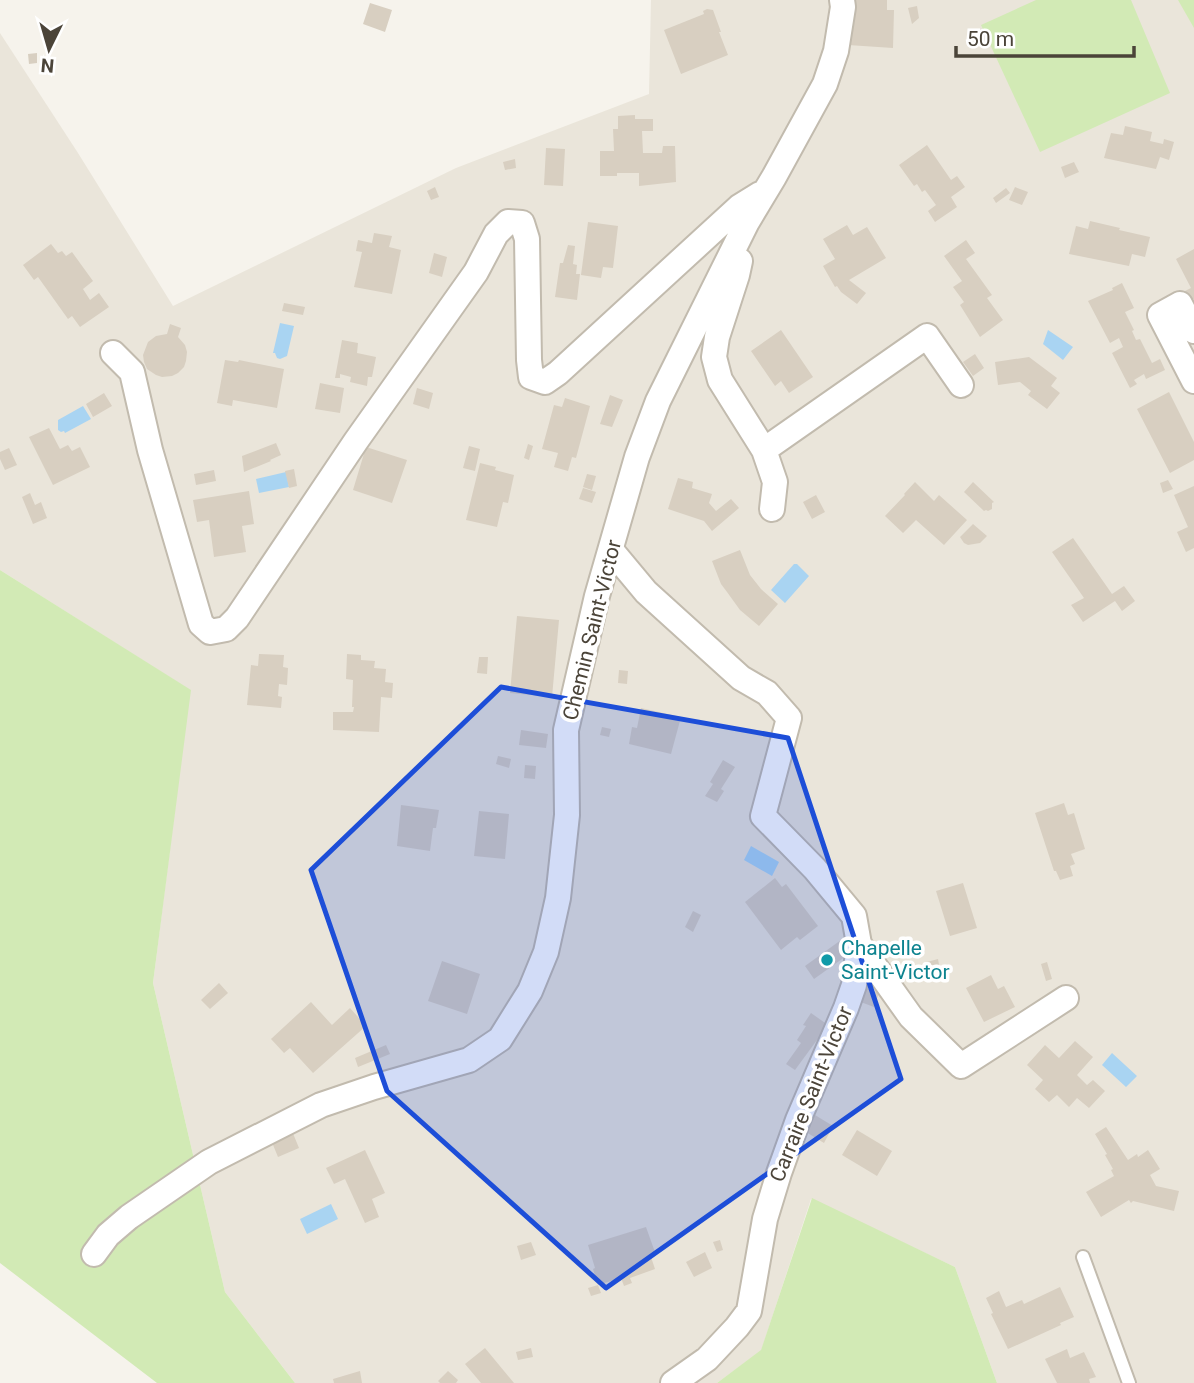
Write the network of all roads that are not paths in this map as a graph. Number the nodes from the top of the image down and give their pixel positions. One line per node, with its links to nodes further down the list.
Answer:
1 (842, 0): 2 (street, Chemin Saint-Victor)
2 (766, 190): 3 (street, Chemin Saint-Victor); 5 (street)
3 (747, 222): 9 (street); 11 (street, Chemin Saint-Victor)
4 (1194, 331): 6 (street)
5 (113, 353)
6 (1188, 355): 7 (street)
7 (1194, 381)
8 (961, 385): 9 (street)
9 (764, 450): 10 (street)
10 (772, 509)
11 (611, 550): 12 (street, Carraire Saint-Victor); 14 (street, Chemin Saint-Victor)
12 (859, 944): 13 (street); 16 (street, Carraire Saint-Victor)
13 (1066, 998)
14 (94, 1254)
15 (1083, 1257): 17 (lane)
16 (673, 1383)
17 (1129, 1383)

